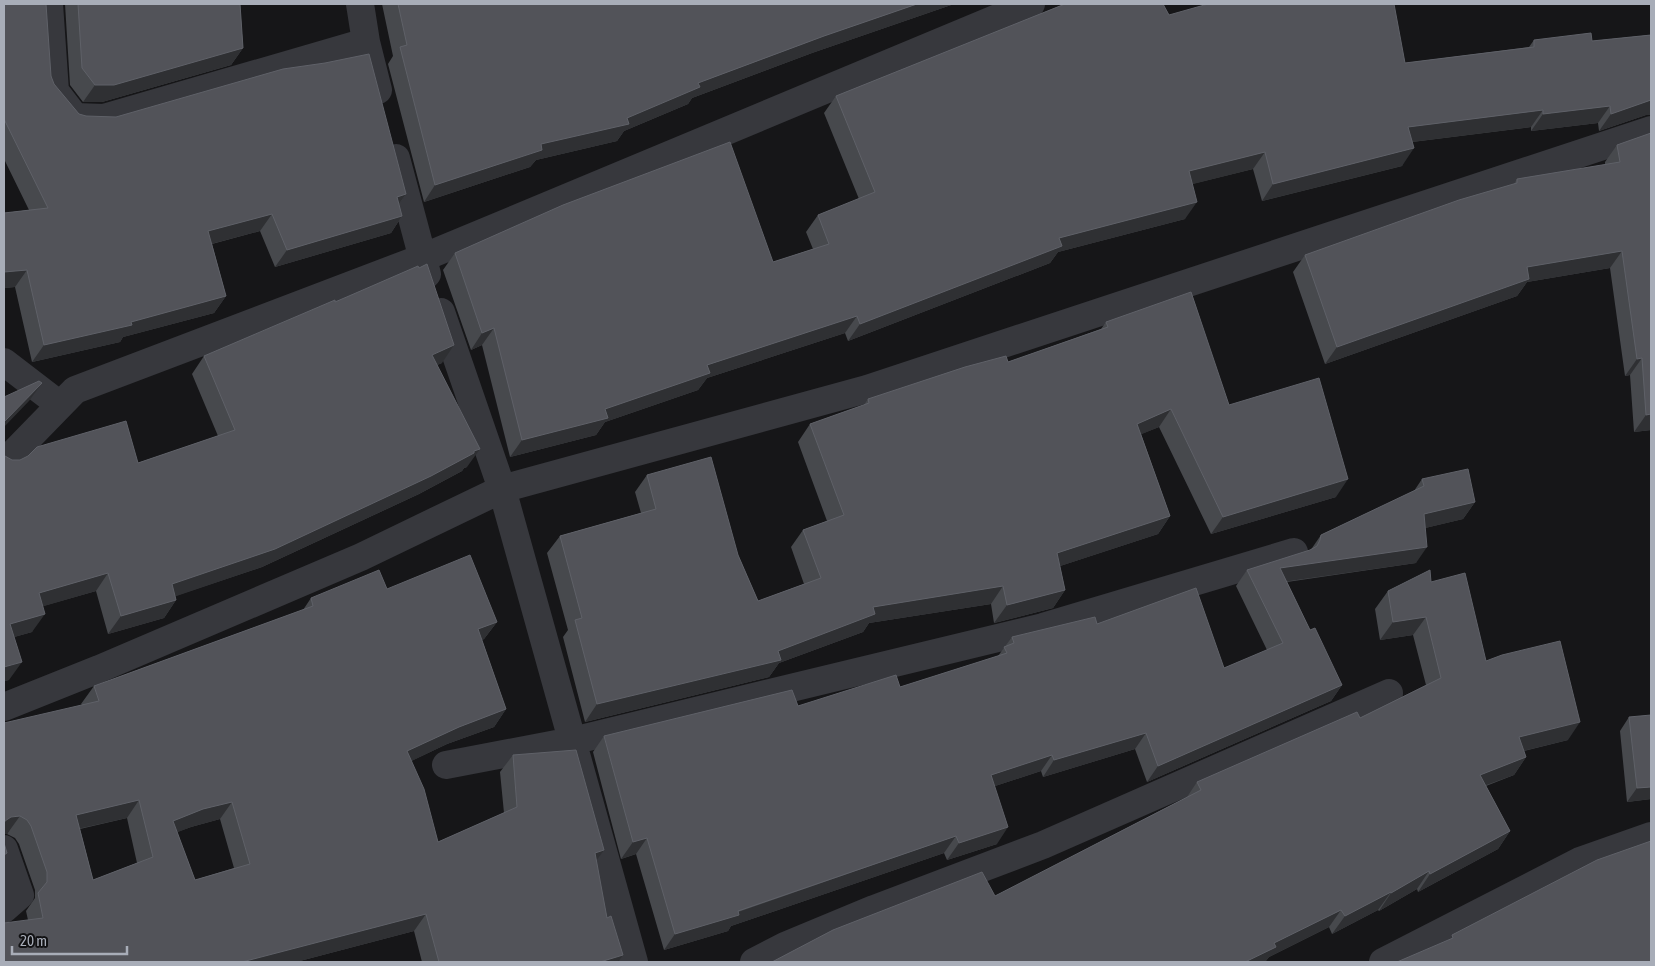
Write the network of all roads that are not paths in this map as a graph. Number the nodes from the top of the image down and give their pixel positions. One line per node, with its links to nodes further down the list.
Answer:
1 (49, 4): 4 (street)
2 (360, 4): 4 (street)
3 (1031, 4): 6 (street)
4 (366, 42): 6 (street)
5 (1651, 130): 10 (street)
6 (422, 258): 8 (street); 10 (street)
7 (4, 362): 8 (street)
8 (60, 405): 9 (street)
9 (4, 463)
10 (502, 489): 13 (street); 14 (street)
11 (1294, 552): 14 (street)
12 (1389, 694): 20 (street)
13 (4, 707)
14 (572, 741): 15 (street); 19 (street)
15 (446, 765)
16 (1651, 836): 21 (street)
17 (4, 849): 18 (street)
18 (4, 909)
19 (634, 962)
20 (754, 962)
21 (1383, 962)

